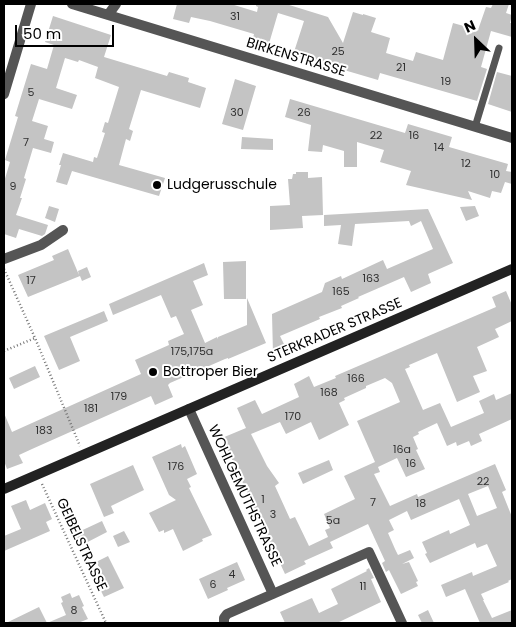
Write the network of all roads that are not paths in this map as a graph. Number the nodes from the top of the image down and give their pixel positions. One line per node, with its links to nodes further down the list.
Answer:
1 (31, 4): 6 (street)
2 (72, 4): 4 (street, BIRKENSTRASSE)
3 (116, 4): 4 (street)
4 (108, 15): 7 (street, BIRKENSTRASSE)
5 (499, 48): 7 (lane)
6 (4, 94)
7 (475, 127): 8 (street, BIRKENSTRASSE)
8 (512, 138)
9 (63, 230): 10 (street)
10 (4, 259)
11 (512, 269): 12 (main road, STERKRADER STRASSE)
12 (189, 409): 13 (main road, STERKRADER STRASSE); 14 (street, WOHLGEMUTHSTRASSE)
13 (4, 490)
14 (273, 594): 15 (street); 16 (street)
15 (224, 623)
16 (402, 623)

